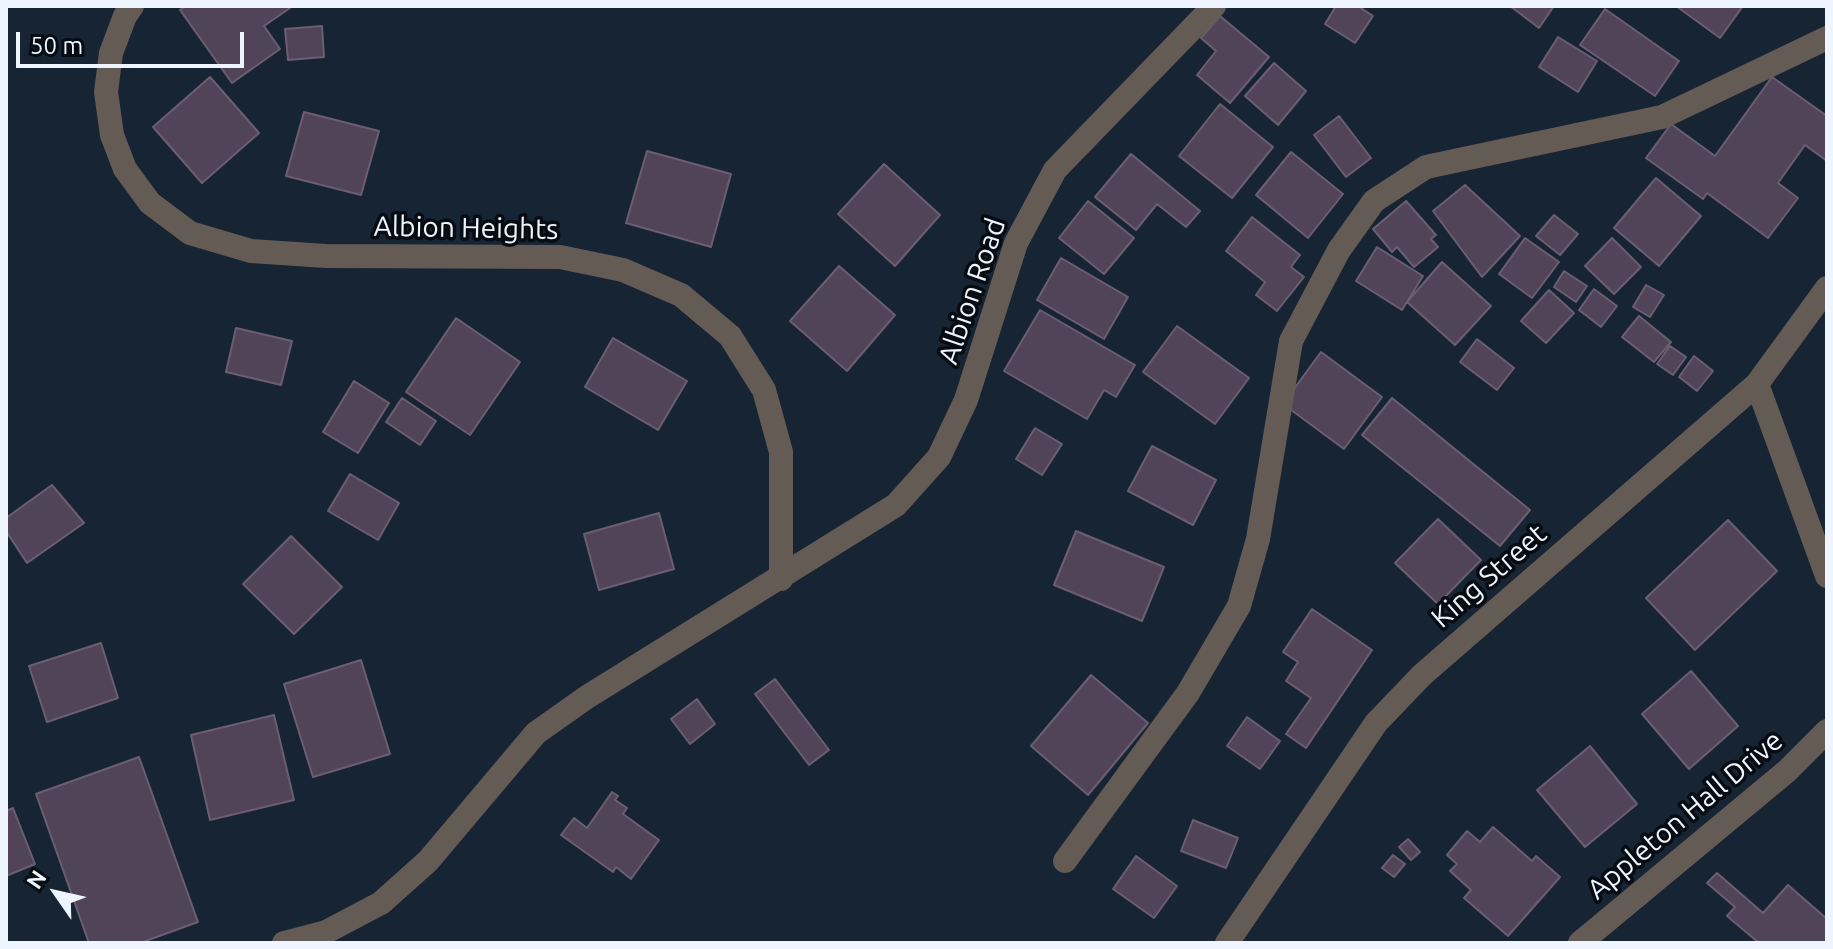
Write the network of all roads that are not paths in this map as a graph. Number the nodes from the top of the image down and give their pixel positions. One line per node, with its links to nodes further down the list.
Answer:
1 (132, 6): 7 (street, Albion Heights)
2 (1214, 6): 7 (street, Albion Road)
3 (1827, 38): 9 (street)
4 (1827, 288): 5 (street, King Street)
5 (1757, 384): 6 (street); 11 (street, King Street)
6 (1827, 576)
7 (781, 579): 10 (street, Albion Road)
8 (1827, 731): 12 (street, Appleton Hall Drive)
9 (1065, 861)
10 (284, 943)
11 (1227, 943)
12 (1580, 943)

